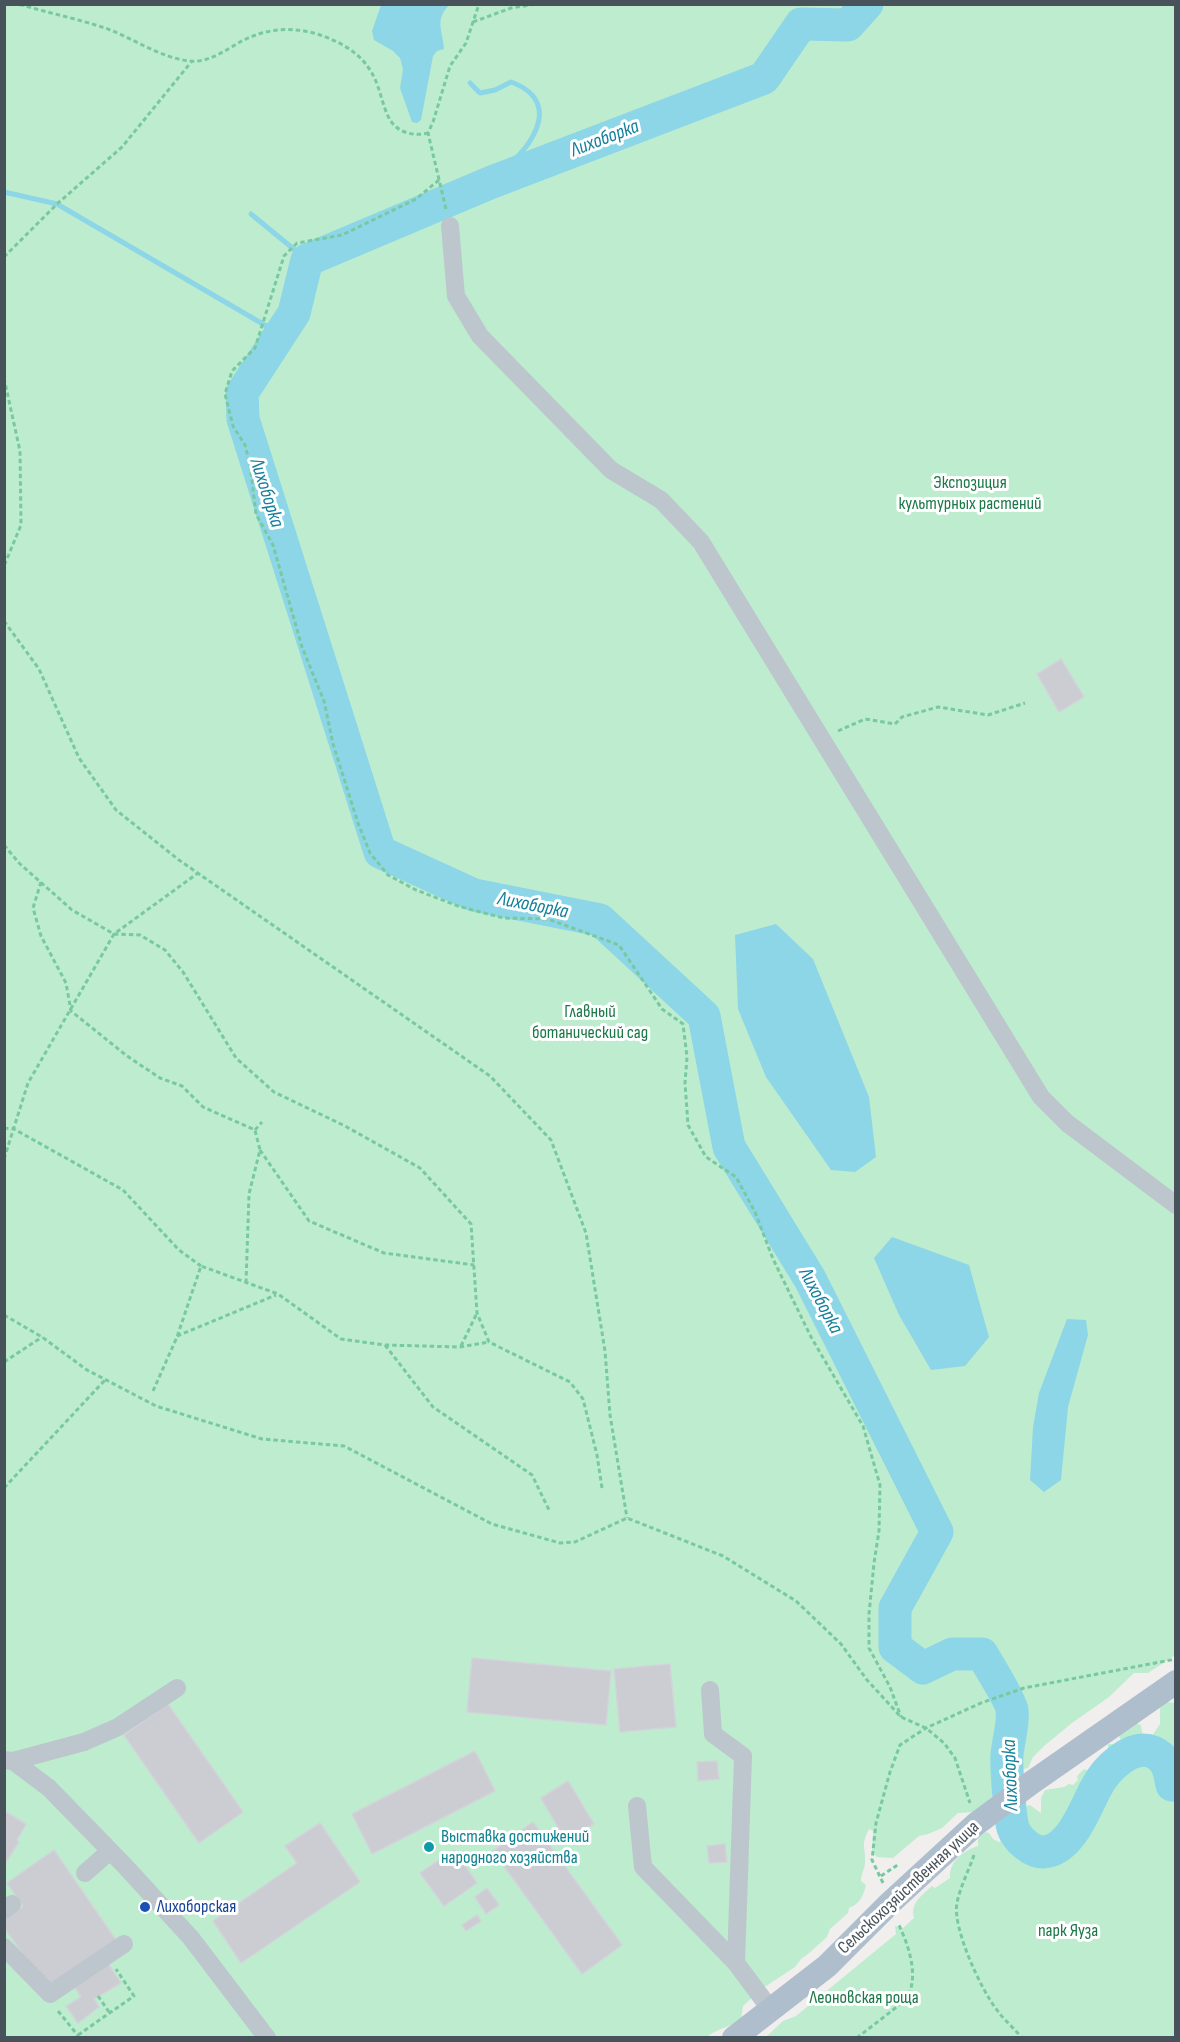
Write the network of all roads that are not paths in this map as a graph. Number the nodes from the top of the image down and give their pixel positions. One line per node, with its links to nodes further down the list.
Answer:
1 (450, 226): 2 (lane)
2 (1176, 1205)
3 (1176, 1682): 13 (main road, Сельскохозяйственная улица)
4 (177, 1688): 6 (lane)
5 (710, 1690): 12 (lane)
6 (9, 1761): 8 (lane)
7 (637, 1806): 12 (lane)
8 (110, 1851): 9 (lane); 14 (lane)
9 (85, 1873)
10 (124, 1944): 11 (lane)
11 (4, 1947)
12 (736, 1963): 13 (lane)
13 (771, 2010): 15 (main road, Сельскохозяйственная улица)
14 (267, 2037)
15 (734, 2037)

